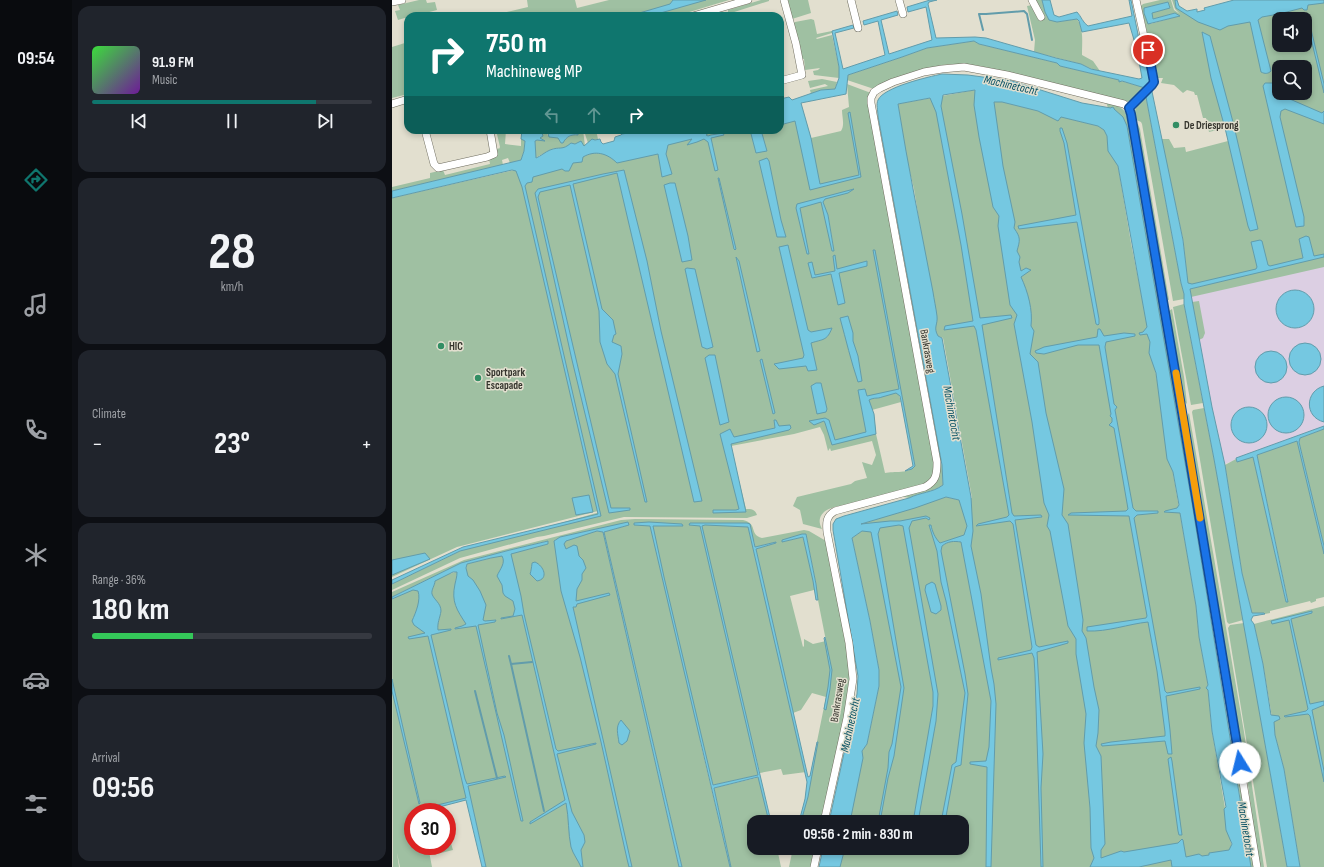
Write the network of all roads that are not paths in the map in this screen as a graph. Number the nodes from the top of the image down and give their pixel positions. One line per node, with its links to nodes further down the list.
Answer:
1 (402, 0): 8 (street)
2 (748, 0): 9 (street)
3 (784, 0): 13 (street)
4 (851, 0): 12 (street)
5 (899, 0): 10 (street)
6 (1032, 0): 11 (street)
7 (1136, 0): 16 (street)
8 (392, 2)
9 (720, 12)
10 (903, 14)
11 (1041, 17)
12 (858, 28)
13 (784, 80)
14 (404, 100): 15 (street)
15 (392, 104)
16 (1129, 108): 19 (street, Bankrasweg); 22 (street)
17 (426, 134): 18 (street)
18 (491, 134)
19 (825, 815)
20 (817, 855): 21 (street)
21 (814, 867)
22 (1257, 867)

